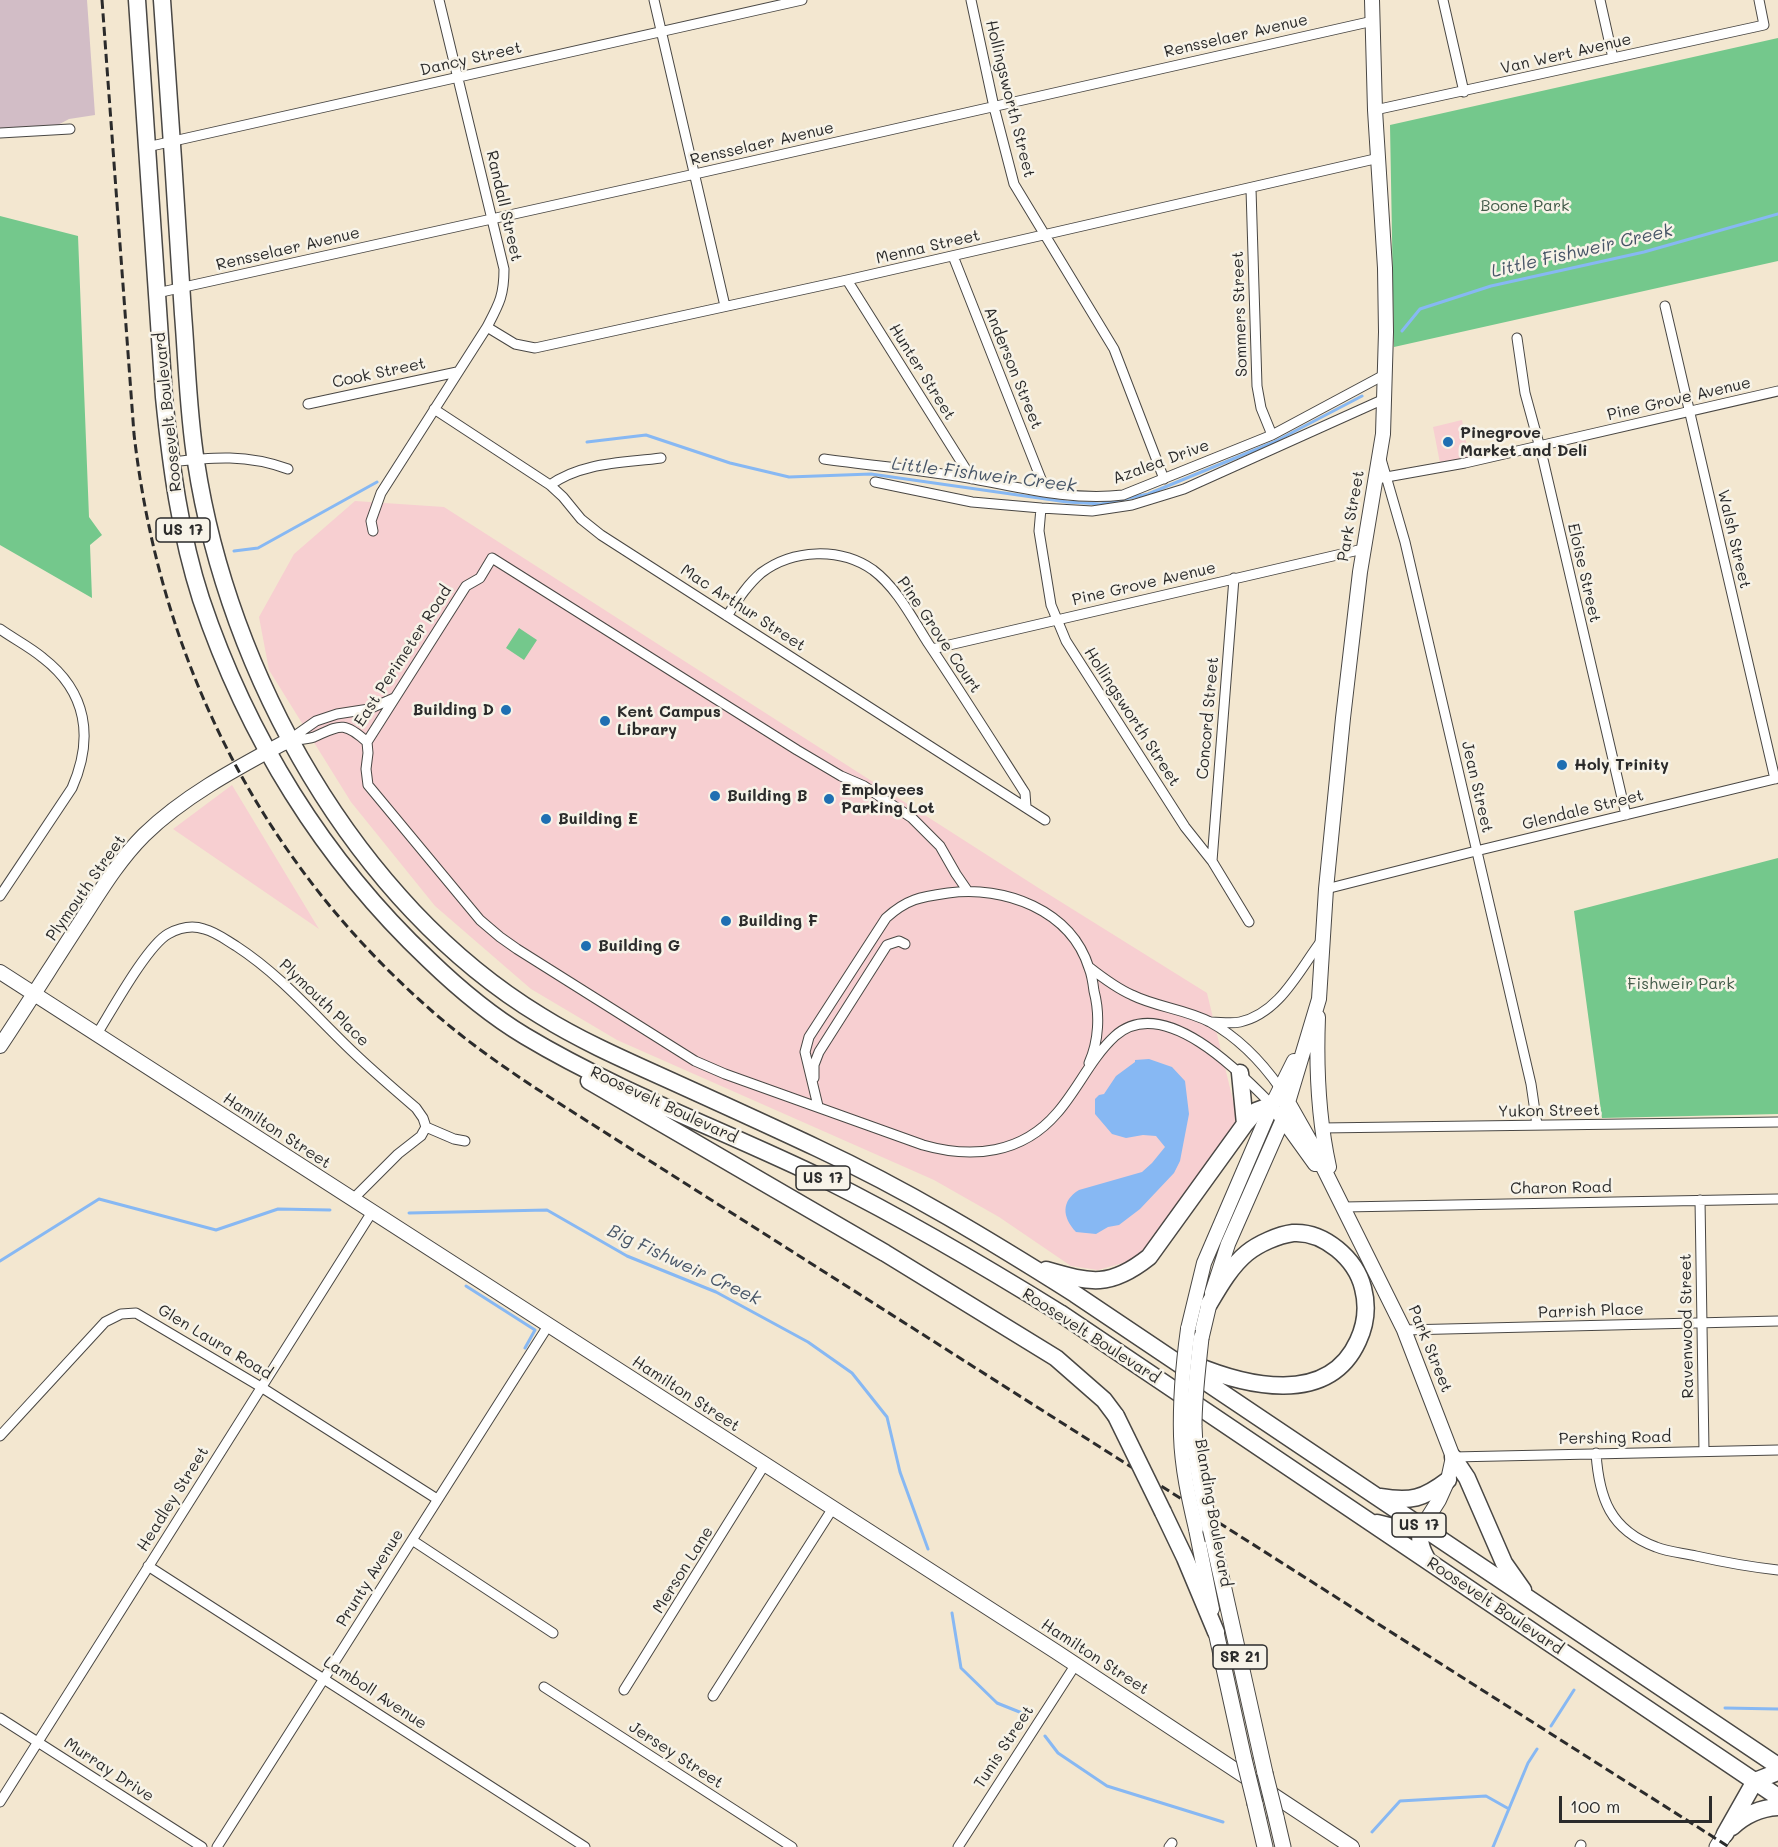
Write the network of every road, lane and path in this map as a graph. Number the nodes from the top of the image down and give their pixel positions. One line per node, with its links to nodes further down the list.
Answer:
1 (137, 0): 21 (highway, Roosevelt Boulevard / US 17)
2 (162, 0): 20 (highway, Roosevelt Boulevard / US 17)
3 (439, 0): 14 (street, Randall Street)
4 (654, 0): 12 (street)
5 (802, 0): 12 (street, Dancy Street)
6 (971, 0): 16 (street, Hollingsworth Street)
7 (1372, 0): 11 (street, Park Street)
8 (1443, 0): 15 (street)
9 (1600, 0): 13 (street)
10 (1759, 0): 13 (street, Van Wert Avenue)
11 (1373, 21): 16 (street, Rensselaer Avenue); 17 (street, Park Street)
12 (662, 31): 14 (street, Dancy Street); 23 (street)
13 (1613, 58): 15 (street, Van Wert Avenue)
14 (458, 78): 20 (street, Dancy Street); 25 (street, Randall Street)
15 (1464, 92): 17 (street, Van Wert Avenue)
16 (994, 107): 23 (street, Rensselaer Avenue); 26 (street, Hollingsworth Street)
17 (1375, 110): 22 (street, Park Street)
18 (70, 129): 19 (street)
19 (0, 133)
20 (172, 141): 21 (street, Dancy Street); 29 (highway, Roosevelt Boulevard / US 17)
21 (147, 147): 30 (highway, Roosevelt Boulevard / US 17)
22 (1379, 158): 24 (street, Menna Street); 36 (street, Park Street)
23 (695, 174): 25 (street, Rensselaer Avenue); 31 (street)
24 (1251, 189): 26 (street, Menna Street); 42 (street, Sommers Street)
25 (492, 219): 29 (street, Rensselaer Avenue); 33 (street, Randall Street)
26 (1044, 235): 27 (street, Menna Street); 51 (street, Hollingsworth Street)
27 (953, 256): 28 (street, Menna Street); 54 (street, Anderson Street)
28 (848, 280): 31 (street, Menna Street); 50 (street, Hunter Street)
29 (182, 289): 30 (street, Rensselaer Avenue); 45 (highway, Roosevelt Boulevard / US 17)
30 (157, 293): 47 (highway, Roosevelt Boulevard / US 17)
31 (725, 306): 33 (street, Menna Street)
32 (1665, 306): 41 (street, Walsh Street)
33 (487, 327): 35 (street, Randall Street)
34 (1516, 338): 43 (street, Eloise Street)
35 (457, 372): 39 (street, Cook Street); 40 (street, Randall Street)
36 (1384, 375): 38 (street, Park Street); 42 (street, Azalea Drive)
37 (1778, 392): 41 (street, Pine Grove Avenue)
38 (1384, 399): 49 (street, Park Street); 55 (street, Azalea Drive)
39 (308, 404)
40 (434, 409): 53 (street, Mac Arthur Street); 56 (street, Randall Street)
41 (1689, 412): 43 (street, Pine Grove Avenue); 67 (street, Walsh Street)
42 (1272, 435): 51 (street, Azalea Drive)
43 (1540, 447): 49 (street, Pine Grove Avenue); 69 (street, Eloise Street)
44 (661, 458): 53 (street)
45 (195, 459): 47 (street); 48 (street); 64 (highway, Roosevelt Boulevard / US 17)
46 (824, 459): 50 (street, Azalea Drive)
47 (171, 462): 66 (highway, Roosevelt Boulevard / US 17)
48 (288, 469)
49 (1381, 478): 57 (street, Park Street); 71 (street, Jean Street)
50 (972, 479): 54 (street, Azalea Drive)
51 (1164, 479): 54 (street, Azalea Drive)
52 (875, 483): 55 (street, Azalea Drive)
53 (550, 485): 59 (street, Mac Arthur Street)
54 (1043, 491)
55 (1041, 508): 60 (street, Hollingsworth Street)
56 (373, 531)
57 (1364, 549): 58 (street, Pine Grove Avenue); 73 (street, Park Street)
58 (1234, 578): 60 (street, Pine Grove Avenue); 72 (street, Concord Street)
59 (727, 616): 62 (street, Pine Grove Court); 68 (street, Mac Arthur Street)
60 (1056, 620): 62 (street, Pine Grove Avenue); 72 (street, Hollingsworth Street)
61 (0, 629): 75 (street)
62 (932, 649): 68 (street, Pine Grove Court)
63 (394, 698): 64 (street); 65 (street, East Perimeter Road); 74 (street, East Perimeter Road)
64 (289, 740): 65 (street); 66 (street, Plymouth Street); 107 (highway, Roosevelt Boulevard / US 17)
65 (367, 742): 93 (street, East Perimeter Road)
66 (267, 752): 81 (street, Plymouth Street); 85 (highway, Roosevelt Boulevard / US 17)
67 (1777, 779): 69 (street, Glendale Street)
68 (1026, 807): 70 (street, Mac Arthur Street)
69 (1626, 815): 71 (street, Glendale Street)
70 (1045, 820)
71 (1476, 850): 73 (street, Glendale Street); 97 (street, Jean Street)
72 (1212, 861): 76 (street, Hollingsworth Street)
73 (1326, 889): 77 (street, Park Street)
74 (968, 890): 79 (street); 90 (street)
75 (0, 896)
76 (1249, 922)
77 (1322, 940): 82 (street, Park Street); 83 (street)
78 (905, 944): 90 (street)
79 (1089, 967): 83 (street); 89 (street)
80 (0, 972): 81 (street, Hamilton Street)
81 (34, 994): 84 (street, Hamilton Street); 87 (street, Plymouth Street)
82 (1319, 999): 86 (street, Park Street); 99 (street)
83 (1209, 1022): 91 (street)
84 (97, 1034): 98 (street, Plymouth Place); 102 (street, Hamilton Street)
85 (524, 1035): 125 (highway, Roosevelt Boulevard / US 17); 132 (highway, bridge)
86 (1307, 1035): 91 (street, Park Street); 92 (street, Park Street)
87 (0, 1046)
88 (1240, 1073): 89 (street); 92 (street); 96 (highway)
89 (1082, 1078): 93 (street, East Perimeter Road)
90 (814, 1087): 93 (street)
91 (1280, 1088): 92 (street, Blanding Boulevard / SR 21)
92 (1280, 1104): 94 (street, Park Street); 96 (highway); 101 (street, Park Street); 132 (street, Blanding Boulevard / SR 21, bridge)
93 (818, 1106)
94 (1283, 1119): 101 (street, Park Street); 108 (street, Blanding Boulevard / SR 21)
95 (1778, 1122): 97 (street, Yukon Street)
96 (1245, 1124): 107 (highway)
97 (1537, 1125): 99 (street, Yukon Street)
98 (426, 1127): 100 (street); 102 (street)
99 (1321, 1128): 101 (street)
100 (465, 1141)
101 (1334, 1187): 105 (street, Park Street)
102 (353, 1199): 106 (street, Hamilton Street)
103 (1778, 1199): 104 (street, Charon Road)
104 (1700, 1200): 105 (street, Charon Road); 110 (street, Ravenwood Street)
105 (1344, 1207): 112 (street, Park Street)
106 (372, 1212): 111 (street, Hamilton Street); 114 (street, Headley Street)
107 (1028, 1265): 113 (highway, Roosevelt Boulevard / US 17)
108 (1209, 1304): 113 (highway); 154 (main road, Blanding Boulevard / SR 21, bridge)
109 (1778, 1321): 110 (street, Parrish Place)
110 (1702, 1322): 112 (street, Parrish Place); 117 (street, Ravenwood Street)
111 (548, 1326): 120 (street, Hamilton Street); 123 (street, Prunty Avenue)
112 (1404, 1330): 119 (street, Park Street)
113 (1156, 1349): 122 (highway, Roosevelt Boulevard / US 17)
114 (261, 1387): 115 (street, Glen Laura Road); 123 (street, Glen Laura Road); 129 (street, Headley Street)
115 (0, 1436)
116 (1778, 1450): 117 (street, Pershing Road)
117 (1704, 1451): 118 (street, Pershing Road)
118 (1596, 1453): 119 (street, Pershing Road); 130 (street)
119 (1453, 1457): 121 (street); 131 (highway)
120 (765, 1464): 124 (street, Hamilton Street); 137 (street, Merson Lane)
121 (1448, 1480): 122 (highway); 126 (street)
122 (1376, 1497): 126 (highway, Roosevelt Boulevard / US 17)
123 (437, 1499): 127 (street, Prunty Avenue)
124 (833, 1508): 134 (street, Hamilton Street); 138 (street)
125 (1367, 1521): 126 (highway); 128 (highway, Roosevelt Boulevard / US 17)
126 (1422, 1527): 128 (highway); 131 (highway, Roosevelt Boulevard / US 17)
127 (412, 1540): 133 (street); 135 (street, Prunty Avenue)
128 (1429, 1562): 143 (highway, Roosevelt Boulevard / US 17)
129 (148, 1566): 135 (street, Lamboll Avenue); 140 (street, Headley Street)
130 (1778, 1570)
131 (1529, 1598): 141 (highway, Roosevelt Boulevard / US 17)
132 (1216, 1632): 153 (main road, Blanding Boulevard / SR 21, bridge)
133 (553, 1633)
134 (1076, 1664): 152 (street, Tunis Street); 155 (street, Hamilton Street)
135 (324, 1678): 149 (street, Prunty Avenue); 150 (street, Lamboll Avenue)
136 (544, 1687): 151 (street, Jersey Street)
137 (624, 1690)
138 (713, 1696)
139 (0, 1718): 140 (street, Murray Drive)
140 (38, 1742): 145 (street, Headley Street); 148 (street, Murray Drive)
141 (1778, 1766)
142 (1778, 1772): 143 (highway)
143 (1755, 1781): 144 (highway, Roosevelt Boulevard / US 17); 147 (highway)
144 (1778, 1797)
145 (0, 1803)
146 (1778, 1807): 147 (highway)
147 (1721, 1841)
148 (202, 1847)
149 (217, 1847)
150 (585, 1847)
151 (792, 1847)
152 (958, 1847)
153 (1265, 1847)
154 (1283, 1847)
155 (1352, 1847)

